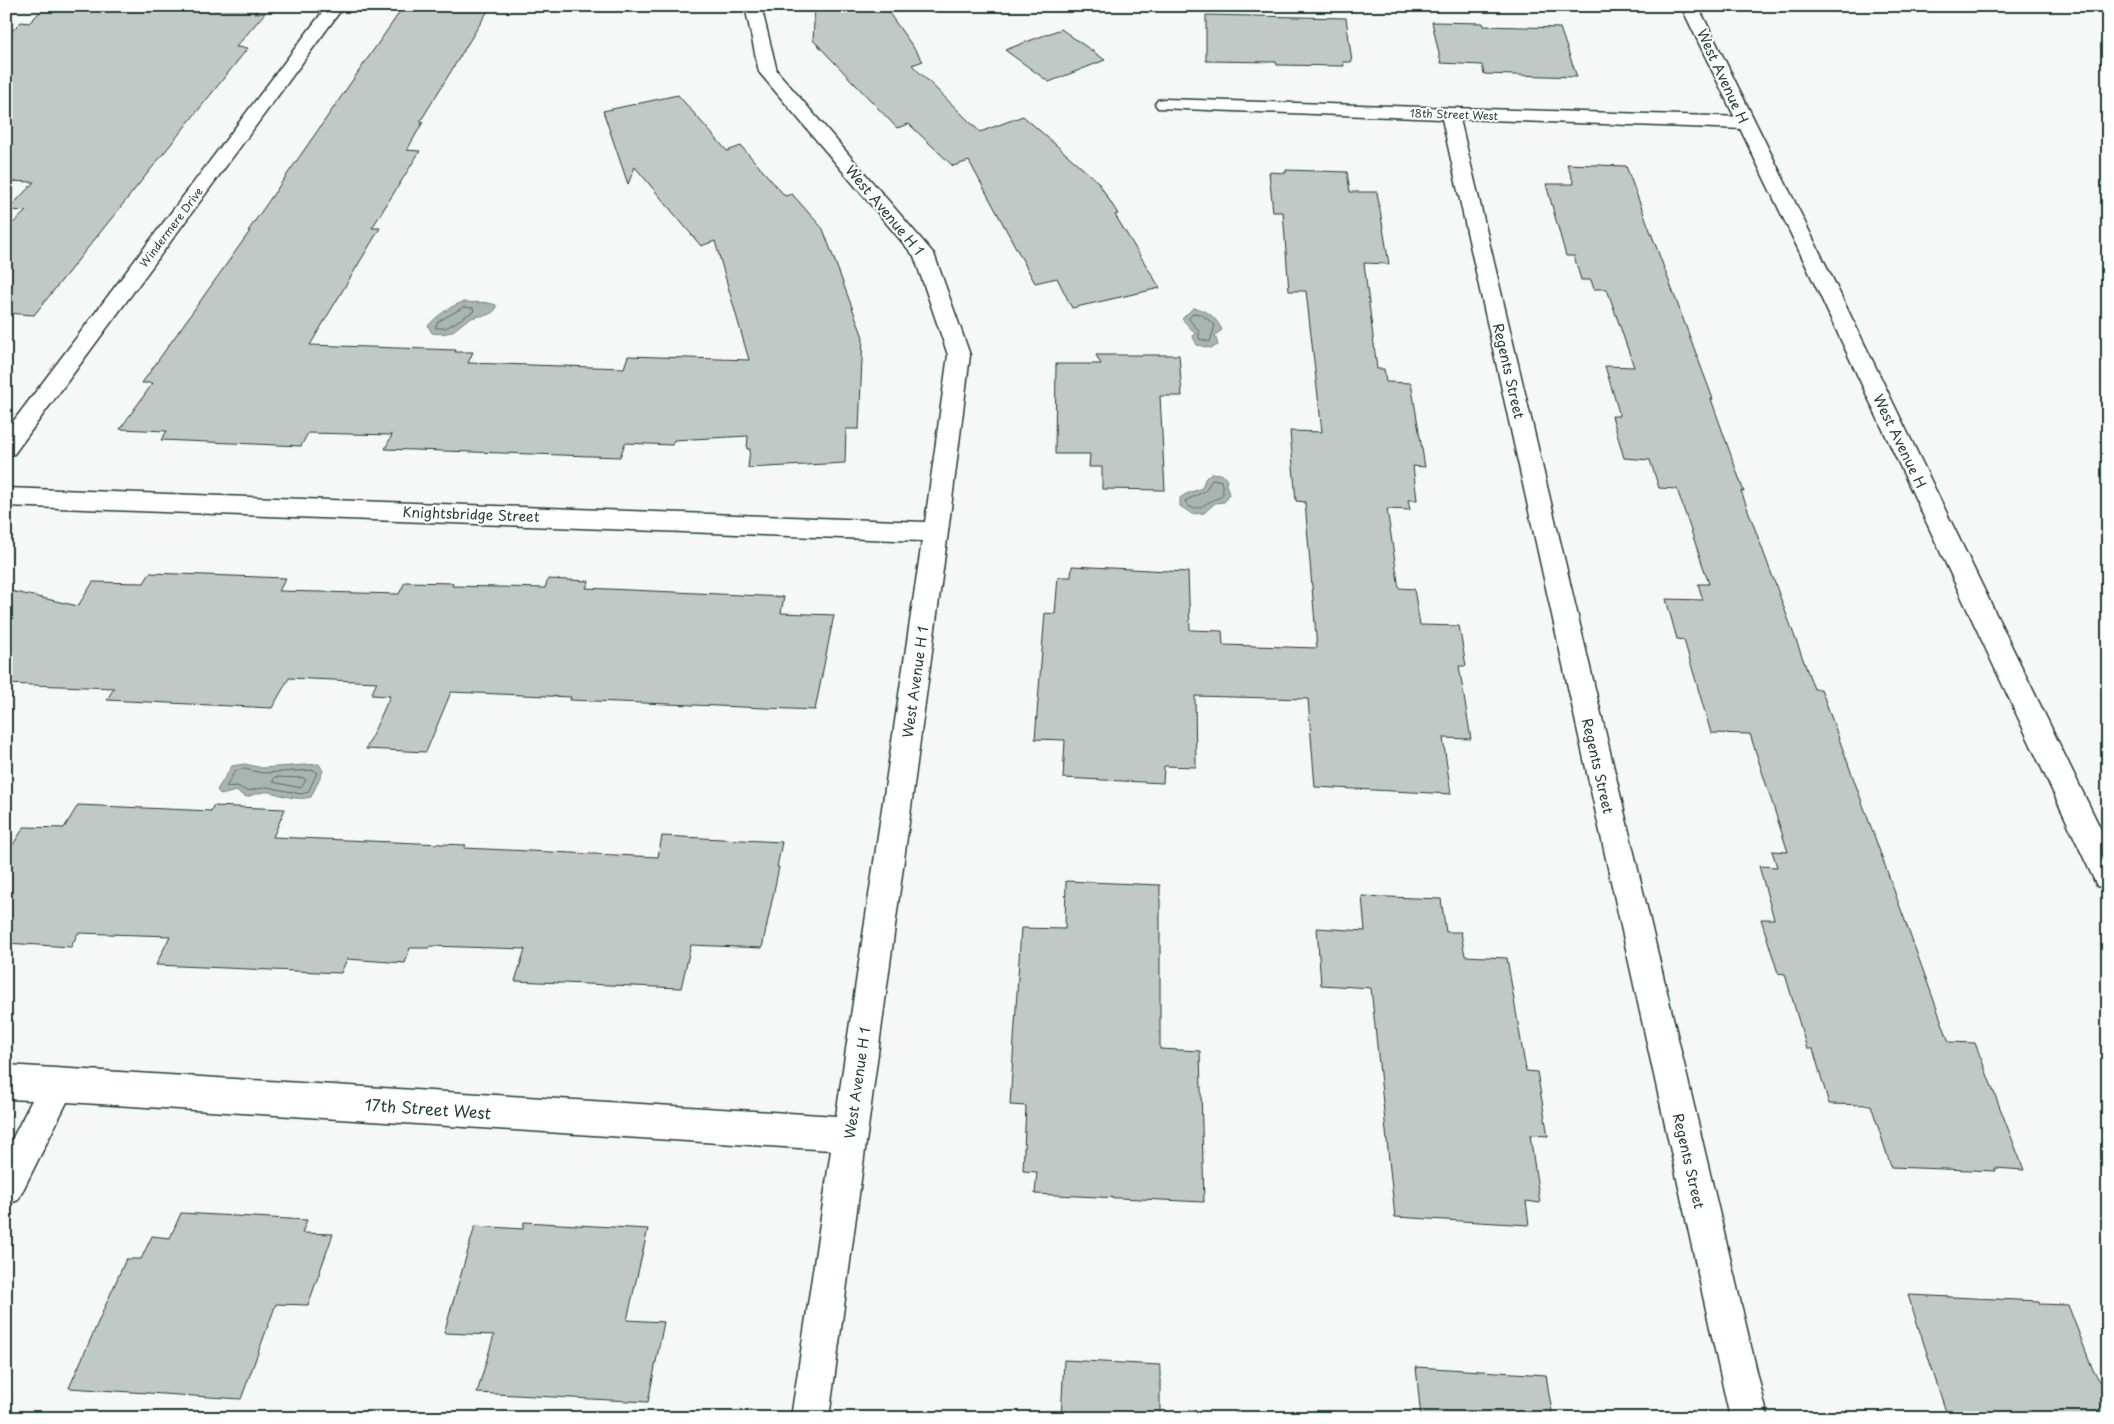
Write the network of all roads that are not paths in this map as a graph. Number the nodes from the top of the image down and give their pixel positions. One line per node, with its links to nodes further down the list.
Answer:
1 (336, 6): 7 (street, Windermere Drive)
2 (753, 6): 9 (street, West Avenue H 1)
3 (1690, 6): 6 (street, West Avenue H)
4 (1164, 104): 5 (street, 18th Street West)
5 (1450, 114): 6 (street, 18th Street West); 16 (street, Regents Street)
6 (1745, 123): 10 (street, West Avenue H)
7 (6, 448)
8 (6, 497): 9 (street, Knightsbridge Street)
9 (936, 532): 13 (street, West Avenue H 1)
10 (2108, 876)
11 (6, 1082): 12 (street, 17th Street West)
12 (58, 1085): 13 (street, 17th Street West); 14 (street)
13 (850, 1134): 15 (street, West Avenue H 1)
14 (6, 1188)
15 (810, 1418)
16 (1749, 1418)

